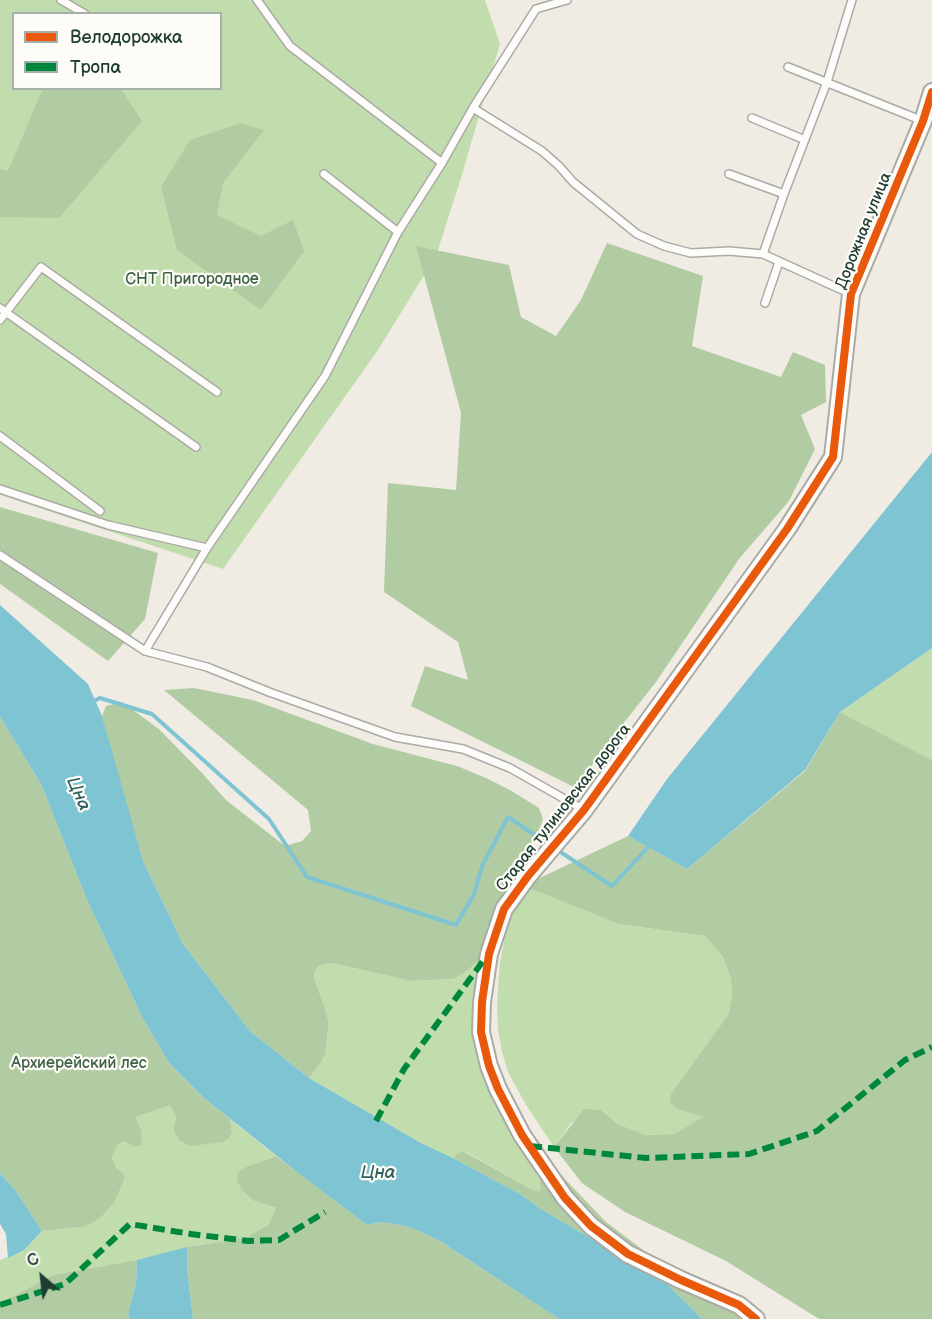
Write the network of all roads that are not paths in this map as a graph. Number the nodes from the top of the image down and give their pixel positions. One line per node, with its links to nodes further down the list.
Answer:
1 (61, 0): 5 (lane)
2 (257, 0): 13 (lane)
3 (567, 0): 9 (lane)
4 (852, 0): 7 (lane)
5 (82, 12)
6 (788, 67): 7 (lane)
7 (827, 82): 11 (lane); 12 (lane)
8 (932, 92): 11 (street, Дорожная улица)
9 (473, 108): 13 (lane); 18 (lane)
10 (752, 118): 12 (lane)
11 (923, 121): 20 (street, Дорожная улица)
12 (805, 140): 16 (lane)
13 (442, 163): 17 (lane)
14 (324, 174): 17 (lane)
15 (729, 174): 16 (lane)
16 (784, 194): 18 (lane)
17 (398, 232): 30 (lane)
18 (763, 254): 19 (lane)
19 (779, 262): 20 (lane); 21 (lane)
20 (851, 294): 27 (street, Дорожная улица)
21 (765, 303)
22 (3, 310): 23 (lane); 24 (lane); 26 (lane)
23 (0, 320)
24 (217, 392)
25 (0, 436): 29 (lane)
26 (196, 447)
27 (833, 458): 33 (street, Старая тулиновская дорога)
28 (0, 489): 30 (lane)
29 (100, 511)
30 (207, 548): 32 (lane)
31 (0, 555): 32 (lane)
32 (145, 651): 33 (lane)
33 (585, 810): 34 (street, Старая тулиновская дорога)
34 (756, 1319)

